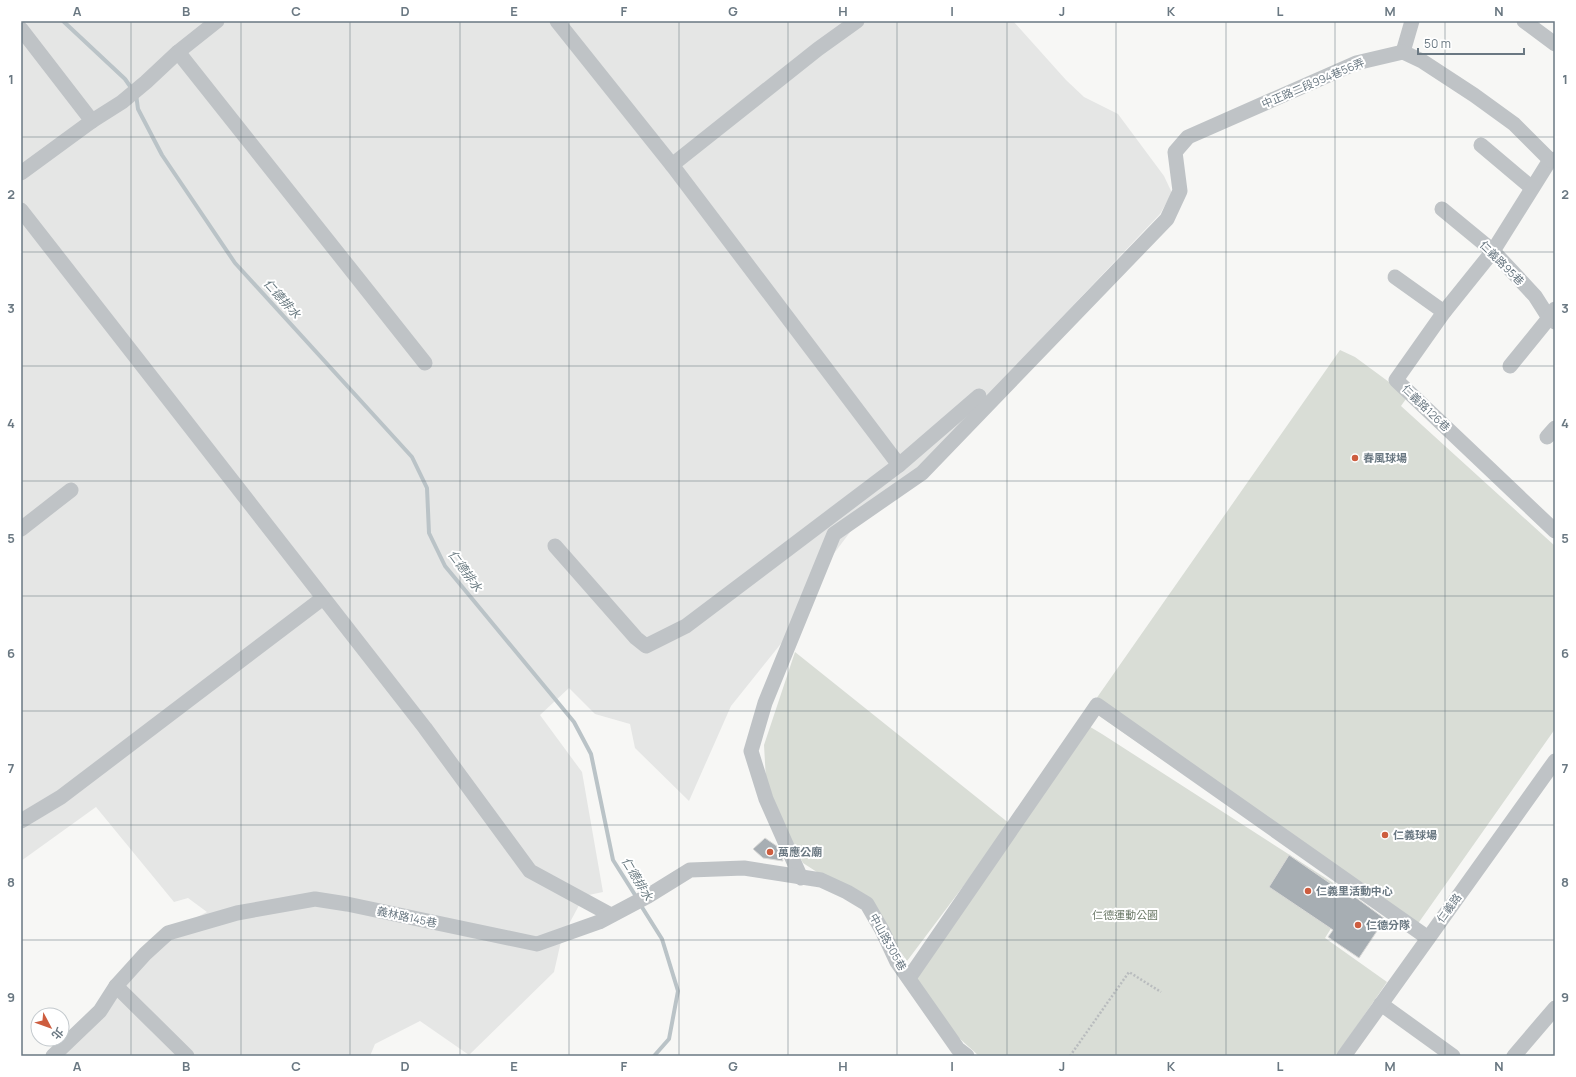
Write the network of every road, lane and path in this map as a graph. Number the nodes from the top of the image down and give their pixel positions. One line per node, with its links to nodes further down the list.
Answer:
1 (217, 21): 8 (street)
2 (557, 21): 13 (street)
3 (857, 21): 13 (street)
4 (1412, 21): 9 (street)
5 (1524, 21): 7 (street)
6 (21, 29): 10 (street)
7 (1555, 44)
8 (178, 52): 10 (street); 22 (street)
9 (1404, 52): 12 (street); 33 (street, 中正路二段994巷56弄)
10 (92, 121): 14 (street)
11 (1480, 146): 15 (street)
12 (1553, 159): 15 (street, 仁義路126巷)
13 (672, 166): 25 (street)
14 (21, 173)
15 (1532, 188): 18 (street, 仁義路126巷)
16 (1442, 209): 18 (street, 仁義路95巷)
17 (21, 210): 30 (street)
18 (1493, 250): 20 (street, 仁義路126巷); 21 (street, 仁義路95巷)
19 (1395, 277): 20 (street)
20 (1444, 312): 28 (street, 仁義路126巷)
21 (1553, 316): 23 (street)
22 (425, 363)
23 (1510, 366)
24 (978, 396): 25 (street)
25 (899, 465): 29 (street)
26 (71, 490): 27 (street)
27 (21, 529)
28 (1555, 531)
29 (555, 546)
30 (323, 598): 32 (street); 34 (street)
31 (1555, 761): 35 (street, 仁義路)
32 (21, 821)
33 (801, 878): 34 (street, 義林路145巷); 36 (street, 中山路305巷)
34 (611, 916): 37 (street, 義林路145巷)
35 (1428, 938): 36 (street); 39 (street, 仁義路)
36 (909, 978): 41 (street, 中山路305巷)
37 (116, 986): 42 (street, 義林路145巷); 43 (street)
38 (1161, 992): 44 (path)
39 (1381, 1004): 45 (street, 仁義路); 46 (street)
40 (1555, 1008): 47 (street)
41 (960, 1054)
42 (53, 1056)
43 (187, 1056)
44 (1070, 1056)
45 (1344, 1056)
46 (1452, 1056)
47 (1514, 1056)

